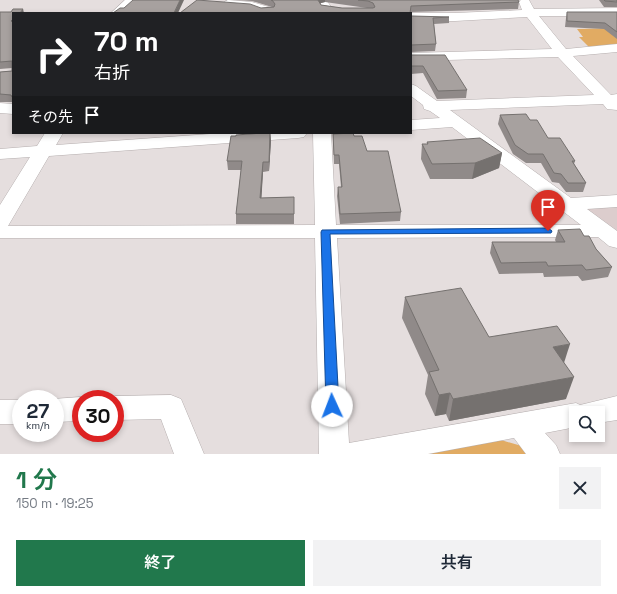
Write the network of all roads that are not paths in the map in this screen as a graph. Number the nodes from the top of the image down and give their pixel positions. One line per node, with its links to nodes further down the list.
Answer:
1 (132, 0): 4 (street)
2 (524, 0): 6 (street)
3 (213, 3): 5 (street)
4 (118, 12)
5 (268, 12)
6 (529, 12): 7 (street); 8 (street); 10 (street)
7 (617, 12)
8 (412, 17)
9 (617, 48): 10 (street)
10 (562, 53): 11 (street); 13 (street)
11 (412, 57)
12 (412, 90): 15 (street)
13 (614, 103): 15 (street)
14 (412, 106): 15 (street)
15 (434, 106): 18 (street)
16 (0, 108): 17 (street)
17 (12, 108)
18 (456, 122): 19 (street); 26 (street)
19 (412, 125)
20 (53, 134): 23 (street)
21 (283, 134): 23 (street)
22 (322, 134): 29 (street)
23 (43, 150): 24 (street); 27 (street)
24 (0, 154)
25 (617, 201): 26 (street)
26 (566, 204): 30 (street)
27 (0, 222)
28 (0, 232): 29 (street)
29 (326, 232): 30 (street); 39 (street)
30 (610, 236)
31 (124, 408): 38 (street)
32 (617, 408): 33 (street)
33 (605, 410)
34 (0, 412): 35 (street)
35 (12, 412)
36 (569, 416): 37 (street)
37 (520, 425): 40 (street); 41 (street)
38 (189, 454)
39 (334, 454)
40 (355, 454)
41 (545, 454)

